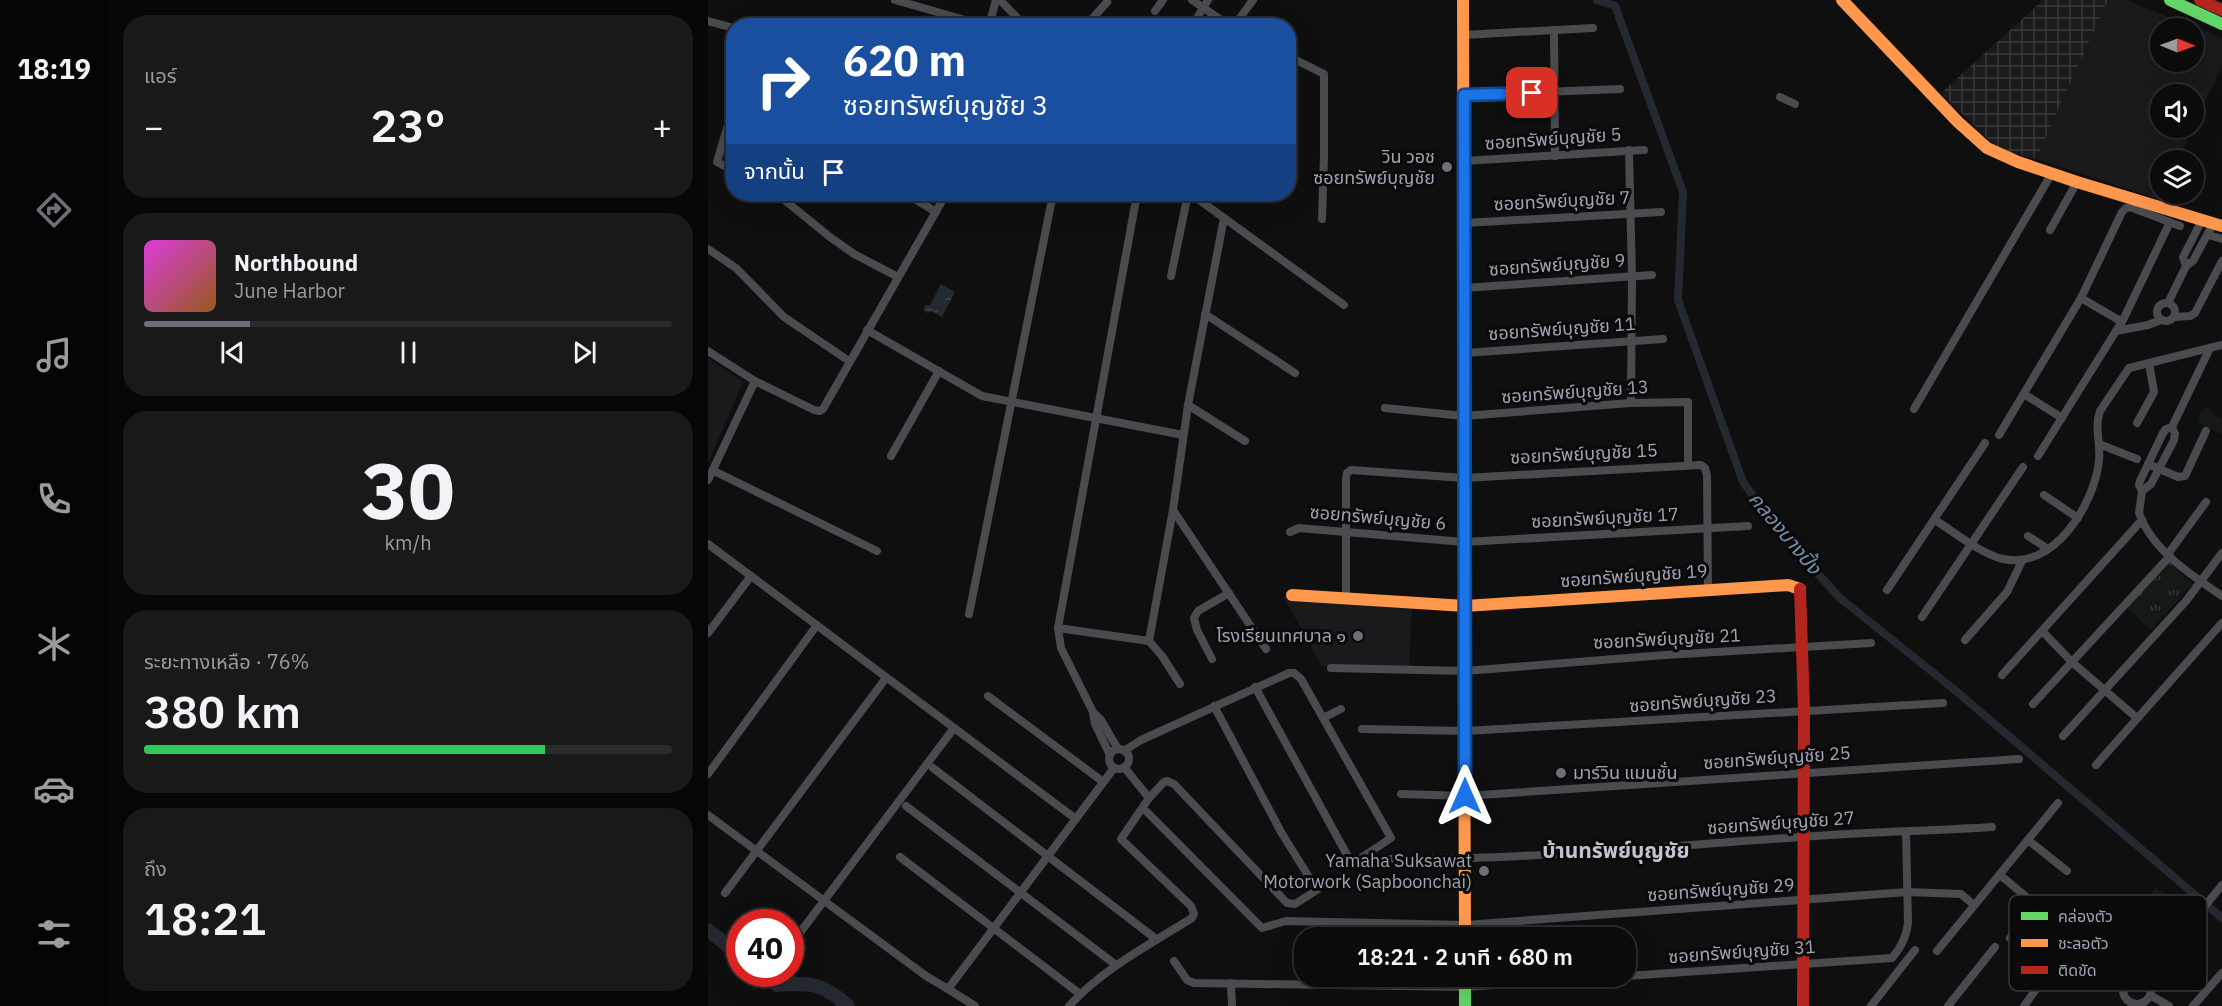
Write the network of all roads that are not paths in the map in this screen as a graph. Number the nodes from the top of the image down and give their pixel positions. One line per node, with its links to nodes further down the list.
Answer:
1 (896, 0): 14 (street)
2 (998, 0): 15 (street); 16 (street)
3 (1163, 0): 13 (street)
4 (1192, 0): 11 (street)
5 (1253, 0): 20 (street)
6 (1463, 0): 26 (street)
7 (1842, 0): 41 (street)
8 (2170, 0): 22 (street)
9 (2200, 0): 12 (street)
10 (1107, 2): 17 (street)
11 (1206, 4): 18 (street); 19 (street)
12 (2222, 10)
13 (1155, 11)
14 (959, 18)
15 (990, 18)
16 (1017, 18)
17 (1093, 18)
18 (1197, 18)
19 (1223, 18)
20 (1238, 18)
21 (708, 21): 23 (street)
22 (2222, 24)
23 (726, 26)
24 (1593, 28): 25 (street)
25 (1554, 30): 26 (street); 29 (street)
26 (1463, 35): 30 (street)
27 (1296, 60): 54 (street)
28 (1620, 89): 29 (street)
29 (1554, 93): 30 (street); 37 (street)
30 (1464, 95): 38 (street)
31 (1780, 97): 32 (street)
32 (1795, 104)
33 (726, 132): 39 (street)
34 (1629, 150): 35 (street, ซอยทรัพย์บุญชัย 5); 37 (street, ซอยทรัพย์บุญชัย 5); 52 (street)
35 (1644, 150)
36 (708, 156): 39 (street)
37 (1555, 156): 38 (street, ซอยทรัพย์บุญชัย 5)
38 (1464, 161): 56 (street)
39 (717, 162): 40 (street)
40 (726, 167)
41 (2052, 173): 42 (street); 93 (street)
42 (2078, 182): 58 (street); 59 (street)
43 (786, 201): 65 (street)
44 (918, 201): 50 (street)
45 (942, 201): 50 (street)
46 (1052, 201): 89 (street)
47 (1136, 201): 96 (street)
48 (1188, 201): 64 (street)
49 (1200, 201): 53 (street)
50 (936, 212): 65 (street)
51 (1661, 212): 52 (street, ซอยทรัพย์บุญชัย 7)
52 (1630, 214): 56 (street, ซอยทรัพย์บุญชัย 7); 66 (street)
53 (1224, 218): 70 (street); 71 (street)
54 (1322, 219)
55 (2170, 222): 57 (street); 68 (street); 74 (street)
56 (1464, 223): 67 (street)
57 (2180, 226)
58 (2212, 227): 60 (street); 69 (street)
59 (2050, 230)
60 (2222, 239)
61 (708, 249): 83 (street)
62 (2222, 261): 72 (street)
63 (1652, 275): 66 (street, ซอยทรัพย์บุญชัย 9)
64 (1170, 276)
65 (898, 277): 75 (street)
66 (1632, 277): 67 (street, ซอยทรัพย์บุญชัย 9); 78 (street)
67 (1464, 288): 82 (street)
68 (2081, 298): 74 (street); 88 (street)
69 (2168, 303): 72 (street); 73 (street)
70 (1344, 305)
71 (1205, 314): 86 (street); 91 (street)
72 (2174, 317): 73 (street)
73 (2161, 320): 76 (street)
74 (2122, 322): 76 (street)
75 (867, 330): 83 (street); 85 (street)
76 (2116, 331): 95 (street)
77 (1663, 339): 78 (street, ซอยทรัพย์บุญชัย 11)
78 (1632, 340): 82 (street, ซอยทรัพย์บุญชัย 11); 90 (street)
79 (2222, 345): 80 (street)
80 (2210, 348): 84 (street); 98 (street)
81 (708, 351): 87 (street)
82 (1464, 353): 94 (street)
83 (849, 361): 87 (street)
84 (2149, 363): 97 (street); 104 (street)
85 (939, 371): 89 (street); 105 (street)
86 (1295, 373)
87 (755, 381): 112 (street)
88 (2024, 394): 95 (street); 101 (street)
89 (1012, 402): 96 (street); 144 (street)
90 (1631, 403): 94 (street, ซอยทรัพย์บุญชัย 13); 108 (street, ซอยทรัพย์บุญชัย 13)
91 (1188, 405): 100 (street); 102 (street)
92 (1385, 408): 94 (street, ซอยทรัพย์บุญชัย 13)
93 (1914, 409)
94 (1464, 416): 113 (street)
95 (2062, 418): 106 (street)
96 (1095, 419): 100 (street); 148 (street)
97 (2137, 423)
98 (2172, 427): 109 (street); 111 (street)
99 (2206, 431): 111 (street)
100 (1183, 435): 118 (street)
101 (1999, 435)
102 (1245, 441)
103 (1985, 443): 120 (street)
104 (2099, 444): 107 (street); 119 (street)
105 (891, 456)
106 (2038, 456)
107 (2137, 459)
108 (1688, 464): 113 (street, ซอยทรัพย์บุญชัย 15); 123 (street, ซอยทรัพย์บุญชัย 15)
109 (2148, 464): 111 (street); 115 (street)
110 (2023, 467): 128 (street)
111 (2158, 469): 115 (street)
112 (714, 471): 114 (street); 131 (street)
113 (1464, 478): 125 (street, ซอยทรัพย์บุญชัย 15); 127 (street)
114 (708, 480)
115 (2142, 490): 121 (street)
116 (2044, 495): 119 (street)
117 (2206, 502): 133 (street)
118 (1173, 510): 139 (street); 152 (street)
119 (2078, 518): 130 (street)
120 (1935, 519): 128 (street); 138 (street)
121 (2142, 520): 133 (street); 149 (street)
122 (1748, 526): 123 (street, ซอยทรัพย์บุญชัย 17)
123 (1707, 528): 127 (street, ซอยทรัพย์บุญชัย 17); 137 (street)
124 (1290, 532): 125 (street, ซอยทรัพย์บุญชัย 6)
125 (1347, 533): 127 (street, ซอยทรัพย์บุญชัย 6); 142 (street)
126 (2028, 537): 130 (street)
127 (1464, 542): 143 (street)
128 (1972, 543): 134 (street); 145 (street)
129 (708, 544): 135 (street)
130 (2048, 549): 134 (street)
131 (878, 551)
132 (2222, 553): 136 (street)
133 (2169, 555): 136 (street); 157 (street)
134 (2022, 561): 151 (street)
135 (751, 576): 147 (street); 150 (street)
136 (2202, 582): 141 (street); 164 (street)
137 (1708, 590): 143 (street, ซอยทรัพย์บุญชัย 19); 154 (street, ซอยทรัพย์บุญชัย 19)
138 (1887, 590)
139 (1229, 593): 155 (street); 156 (street)
140 (1292, 595): 142 (street, ซอยทรัพย์บุญชัย 19)
141 (2222, 596)
142 (1346, 599): 143 (street, ซอยทรัพย์บุญชัย 19)
143 (1465, 606): 159 (street)
144 (969, 614)
145 (1922, 617)
146 (2222, 623): 173 (street)
147 (817, 625): 161 (street); 186 (street)
148 (1058, 628): 152 (street); 171 (street)
149 (2042, 631): 157 (street); 160 (street)
150 (708, 633)
151 (1965, 640)
152 (1149, 641): 162 (street)
153 (1871, 643): 154 (street, ซอยทรัพย์บุญชัย 21)
154 (1802, 648): 159 (street, ซอยทรัพย์บุญชัย 21); 170 (street)
155 (1266, 649)
156 (1212, 658)
157 (2073, 663): 164 (street); 167 (street)
158 (1331, 668): 159 (street, ซอยทรัพย์บุญชัย 21)
159 (1465, 671): 176 (street)
160 (2002, 675)
161 (886, 678): 174 (street); 200 (street)
162 (1180, 684)
163 (1255, 687): 168 (street); 172 (street); 172 (street)
164 (2104, 690): 173 (street); 177 (street)
165 (987, 696): 187 (street)
166 (1943, 703): 170 (street, ซอยทรัพย์บุญชัย 23)
167 (2033, 704)
168 (1214, 706): 178 (street); 190 (street)
169 (1341, 709): 172 (street)
170 (1804, 710): 176 (street, ซอยทรัพย์บุญชัย 23); 185 (street)
171 (1094, 712): 178 (street); 179 (street)
172 (1323, 718)
173 (2138, 718): 181 (street)
174 (954, 728): 195 (street); 212 (street)
175 (1362, 729): 176 (street, ซอยทรัพย์บุญชัย 23)
176 (1465, 731): 189 (street)
177 (2063, 736)
178 (1121, 750): 179 (street); 182 (street)
179 (1110, 755): 184 (street)
180 (2019, 759): 185 (street, ซอยทรัพย์บุญชัย 25)
181 (2096, 765)
182 (1124, 767): 184 (street); 190 (street)
183 (933, 768): 201 (street)
184 (1114, 768): 187 (street)
185 (1803, 772): 189 (street, ซอยทรัพย์บุญชัย 25); 198 (street)
186 (708, 774)
187 (1102, 781): 195 (street)
188 (1401, 794): 189 (street, ซอยทรัพย์บุญชัย 25)
189 (1465, 796): 204 (street)
190 (1149, 798): 221 (street)
191 (2058, 803): 199 (street)
192 (906, 806): 208 (street)
193 (1147, 812): 216 (street, ซอยทรัพย์บุญชัย 29)
194 (708, 815): 200 (street)
195 (1076, 819): 201 (street)
196 (1992, 827): 197 (street, ซอยทรัพย์บุญชัย 27)
197 (1906, 832): 198 (street, ซอยทรัพย์บุญชัย 27); 209 (street, ซอยทรัพย์บุญชัย 31)
198 (1804, 837): 204 (street, ซอยทรัพย์บุญชัย 27); 213 (street)
199 (2028, 840): 205 (street); 206 (street)
200 (755, 851): 210 (street); 212 (street)
201 (1048, 856): 208 (street); 221 (street)
202 (900, 857): 220 (street)
203 (1389, 859): 204 (street, ซอยทรัพย์บุญชัย 27)
204 (1465, 859): 217 (street)
205 (2067, 871)
206 (2000, 875): 211 (street); 215 (street)
207 (2220, 887): 214 (street)
208 (1020, 891): 220 (street); 227 (street)
209 (1906, 892): 213 (street, ซอยทรัพย์บุญชัย 29); 215 (street, ซอยทรัพย์บุญชัย 29); 226 (street, ซอยทรัพย์บุญชัย 31)
210 (725, 893)
211 (2024, 895)
212 (824, 901): 218 (street); 233 (street)
213 (1803, 901): 217 (street, ซอยทรัพย์บุญชัย 29); 226 (street)
214 (2207, 903)
215 (1974, 905): 224 (street)
216 (1322, 922): 217 (street, ซอยทรัพย์บุญชัย 29); 219 (street)
217 (1465, 924)
218 (804, 927)
219 (1322, 927)
220 (994, 928): 233 (street); 238 (street)
221 (1156, 939): 227 (street)
222 (1995, 947): 247 (street)
223 (1915, 950): 246 (street)
224 (1937, 951)
225 (1174, 961): 231 (street, ซอยทรัพย์บุญชัย 31)
226 (1803, 964): 228 (street, ซอยทรัพย์บุญชัย 31); 245 (street)
227 (1116, 965): 238 (street)
228 (1636, 973)
229 (2222, 973): 234 (street)
230 (1294, 981): 231 (street, ซอยทรัพย์บุญชัย 31)
231 (1231, 983): 243 (street)
232 (1465, 987): 244 (street)
233 (948, 989): 241 (street)
234 (2207, 990)
235 (2036, 991): 248 (street)
236 (2150, 991): 239 (street)
237 (2206, 991): 250 (street)
238 (1080, 994): 242 (street)
239 (2150, 995): 240 (street); 249 (street)
240 (2126, 1004)
241 (975, 1006)
242 (1069, 1006)
243 (1232, 1006)
244 (1465, 1006)
245 (1803, 1006)
246 (1871, 1006)
247 (1948, 1006)
248 (2024, 1006)
249 (2169, 1006)
250 (2193, 1006)

